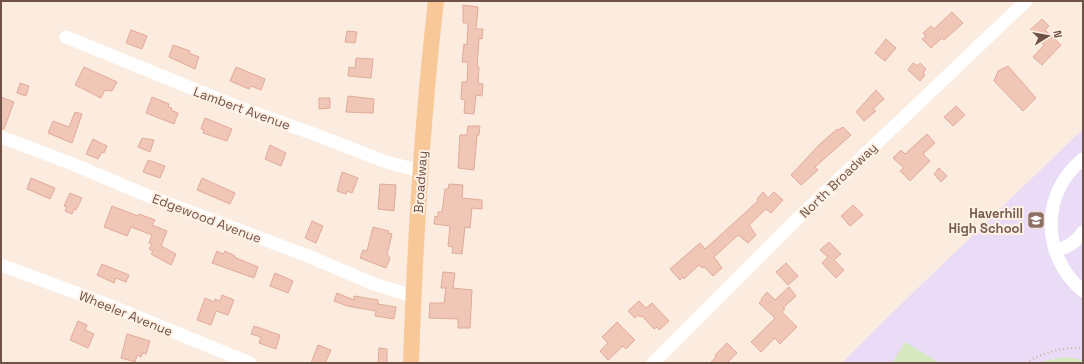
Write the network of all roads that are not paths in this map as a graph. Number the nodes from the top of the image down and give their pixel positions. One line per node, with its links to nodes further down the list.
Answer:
1 (436, 1): 6 (main road, Broadway)
2 (1026, 1): 14 (street, North Broadway)
3 (66, 37): 6 (street, Lambert Avenue)
4 (1, 137): 11 (street, Edgewood Avenue)
5 (1083, 159): 8 (street)
6 (421, 171): 11 (main road, Broadway)
7 (1083, 232): 8 (street)
8 (1055, 251): 10 (street)
9 (1, 265): 12 (street, Wheeler Avenue)
10 (1083, 291)
11 (413, 296): 13 (main road, Broadway)
12 (250, 363)
13 (411, 363)
14 (653, 363)

